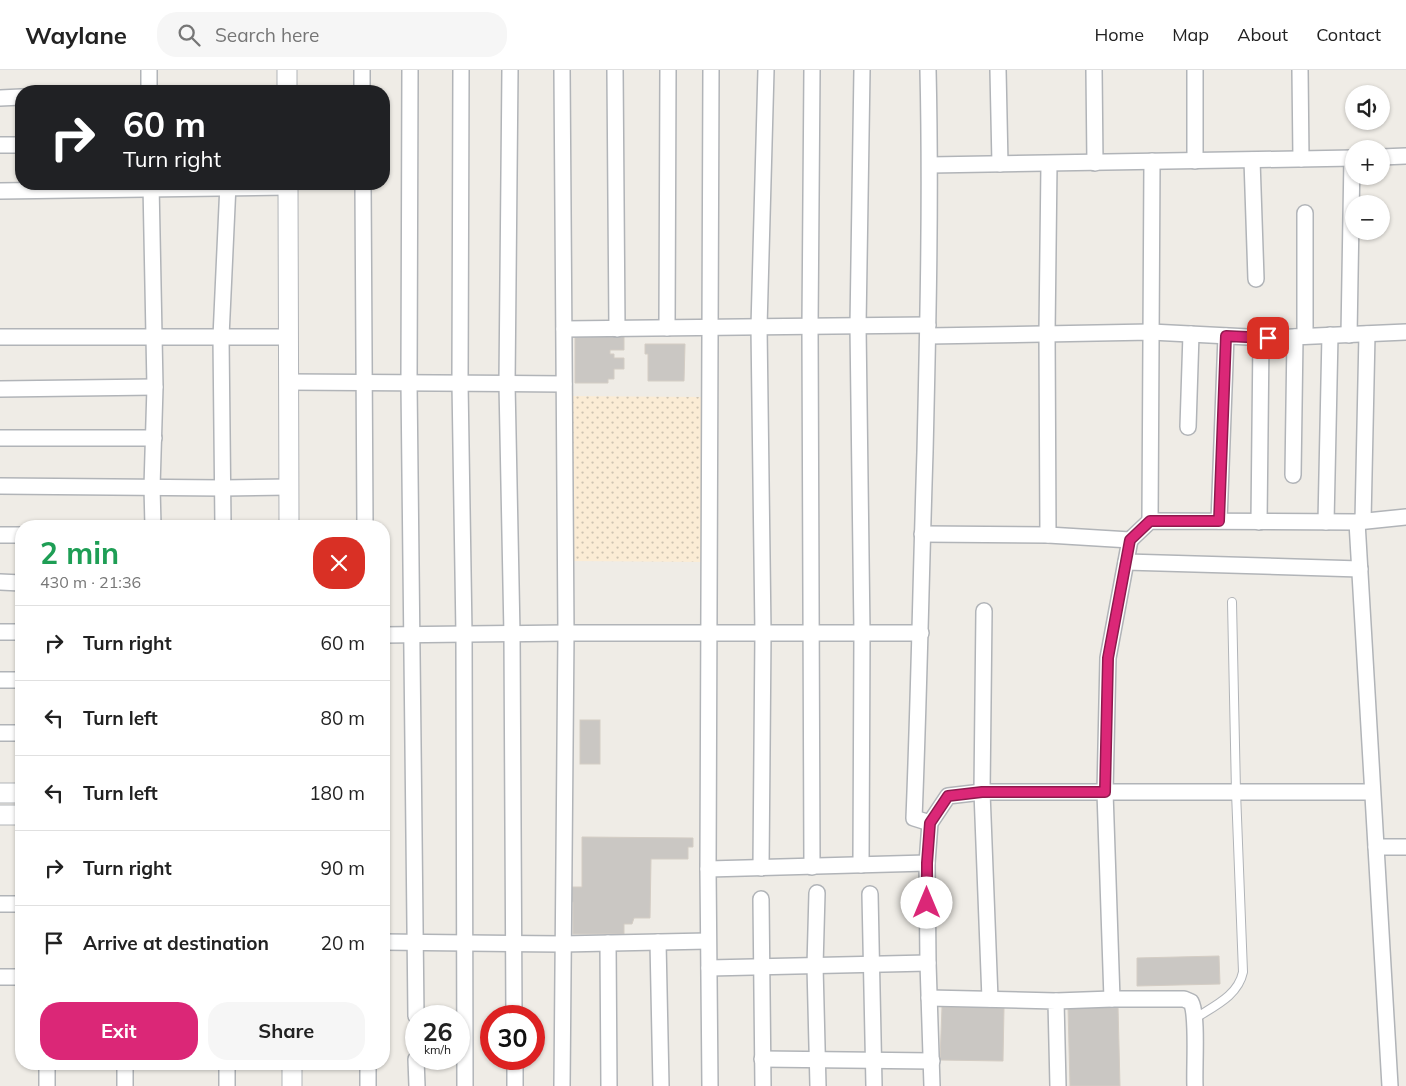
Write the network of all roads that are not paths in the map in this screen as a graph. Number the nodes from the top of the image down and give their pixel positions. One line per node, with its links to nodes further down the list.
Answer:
1 (149, 70): 19 (street)
2 (287, 70): 20 (street)
3 (362, 70): 21 (street)
4 (410, 70): 70 (street)
5 (461, 70): 71 (street)
6 (510, 70): 72 (street)
7 (562, 70): 52 (street)
8 (615, 70): 50 (street)
9 (668, 70): 51 (street)
10 (711, 70): 47 (street)
11 (766, 70): 48 (street)
12 (812, 70): 49 (street)
13 (862, 70): 46 (street)
14 (928, 70): 36 (street)
15 (998, 70): 34 (street)
16 (1094, 70): 33 (street)
17 (1195, 70): 32 (street)
18 (1300, 70): 29 (street)
19 (149, 85)
20 (287, 85)
21 (362, 85)
22 (15, 97): 23 (street)
23 (0, 98)
24 (0, 145): 25 (street)
25 (15, 145)
26 (1406, 156): 27 (street)
27 (1390, 157)
28 (1345, 158): 29 (street)
29 (1301, 159): 30 (street)
30 (1252, 160): 32 (street); 45 (street)
31 (1152, 161): 32 (street); 33 (street); 54 (street)
32 (1195, 161)
33 (1094, 163): 35 (street)
34 (1000, 164): 35 (street); 36 (street)
35 (1049, 164): 56 (street)
36 (930, 165): 53 (street)
37 (1352, 185): 60 (street)
38 (30, 190): 43 (street)
39 (151, 190): 64 (street)
40 (228, 190): 61 (street)
41 (288, 190): 65 (street)
42 (363, 190): 69 (street)
43 (0, 191)
44 (1305, 213): 66 (street)
45 (1256, 278)
46 (858, 326): 49 (street); 53 (street); 110 (street)
47 (710, 327): 48 (street); 51 (street); 114 (street)
48 (759, 327): 49 (street); 108 (street)
49 (810, 327): 109 (street)
50 (617, 328): 51 (street); 52 (street)
51 (666, 328)
52 (564, 329): 73 (street)
53 (928, 331): 56 (street); 94 (street)
54 (1152, 332): 56 (street); 57 (street); 89 (street)
55 (1406, 332): 58 (street)
56 (1047, 333): 97 (street)
57 (1191, 334): 62 (street); 76 (street)
58 (1367, 334): 60 (street); 93 (street)
59 (1330, 335): 60 (street); 66 (street); 92 (street)
60 (1348, 335)
61 (221, 336): 64 (street); 65 (street); 83 (street)
62 (1226, 336): 67 (street); 90 (street)
63 (0, 337): 64 (street)
64 (153, 337): 74 (street)
65 (288, 337): 68 (street)
66 (1300, 337): 67 (street); 79 (street)
67 (1261, 338): 91 (street)
68 (288, 382): 69 (street); 82 (street)
69 (364, 382): 70 (street); 88 (street)
70 (409, 383): 71 (street); 116 (street)
71 (460, 384): 72 (street); 112 (street)
72 (507, 384): 73 (street); 113 (street)
73 (564, 384): 107 (street)
74 (155, 387): 75 (street); 78 (street)
75 (0, 389)
76 (1188, 428)
77 (0, 438): 78 (street)
78 (154, 438): 81 (street)
79 (1292, 475)
80 (0, 486): 81 (street)
81 (152, 487): 83 (street); 85 (street)
82 (289, 487): 83 (street); 87 (street)
83 (223, 488): 86 (street)
84 (1406, 517): 93 (street)
85 (153, 520)
86 (223, 520)
87 (289, 520)
88 (365, 520)
89 (1150, 521): 90 (street); 98 (street)
90 (1219, 521): 91 (street)
91 (1259, 522): 92 (street)
92 (1326, 522): 93 (street)
93 (1360, 522): 100 (street)
94 (922, 534): 97 (street); 111 (street)
95 (0, 535): 96 (street)
96 (15, 535)
97 (1048, 535): 98 (street)
98 (1130, 540): 99 (street)
99 (1126, 562): 100 (street); 122 (street)
100 (1360, 569): 124 (street)
101 (0, 582): 102 (street)
102 (15, 582)
103 (1232, 602): 123 (lane)
104 (984, 611): 121 (street)
105 (0, 632): 106 (street)
106 (15, 632)
107 (566, 633): 113 (street); 114 (street); 149 (street)
108 (763, 633): 109 (street); 114 (street); 135 (street)
109 (812, 633): 110 (street); 134 (street)
110 (862, 633): 111 (street); 133 (street)
111 (921, 633): 129 (street)
112 (464, 634): 113 (street); 116 (street); 146 (street)
113 (512, 634): 148 (street)
114 (710, 634): 136 (street)
115 (390, 635): 116 (street)
116 (412, 635): 145 (street)
117 (0, 680): 118 (street)
118 (15, 680)
119 (0, 733): 120 (street)
120 (15, 733)
121 (982, 792): 122 (street); 129 (street); 158 (street)
122 (1105, 792): 123 (street); 159 (street)
123 (1236, 792): 124 (street); 163 (lane)
124 (1372, 792): 130 (street)
125 (0, 793): 126 (street)
126 (15, 793)
127 (15, 815): 128 (street)
128 (0, 816)
129 (930, 823): 132 (street)
130 (1376, 847): 131 (street); 193 (street)
131 (1406, 847)
132 (927, 863): 133 (street); 150 (street)
133 (861, 865): 134 (street)
134 (812, 866): 135 (street)
135 (761, 868): 136 (street)
136 (708, 869): 142 (street)
137 (817, 893): 152 (street)
138 (870, 894): 151 (street)
139 (761, 899): 153 (street)
140 (0, 904): 141 (street)
141 (15, 904)
142 (708, 941): 144 (street); 154 (street)
143 (390, 942): 145 (street)
144 (658, 942): 147 (street); 185 (street)
145 (416, 943): 146 (street); 161 (street)
146 (465, 943): 148 (street); 181 (street)
147 (608, 943): 149 (street); 184 (street)
148 (514, 944): 149 (street); 162 (street)
149 (562, 944): 183 (street)
150 (928, 963): 151 (street); 157 (street)
151 (871, 964): 152 (street); 166 (street)
152 (815, 966): 153 (street); 165 (street)
153 (761, 967): 154 (street); 164 (street)
154 (708, 968): 186 (street)
155 (0, 977): 156 (street)
156 (15, 977)
157 (929, 998): 158 (street); 167 (street)
158 (990, 999): 160 (street)
159 (1112, 999): 160 (street); 163 (street)
160 (1056, 1001): 191 (street)
161 (416, 1005)
162 (514, 1005)
163 (1194, 1019): 192 (street)
164 (762, 1059): 165 (street); 187 (street)
165 (818, 1059): 166 (street); 188 (street)
166 (873, 1060): 167 (street); 189 (street)
167 (932, 1061): 190 (street)
168 (47, 1070): 175 (street)
169 (125, 1070): 176 (street)
170 (227, 1070): 177 (street)
171 (292, 1070): 178 (street)
172 (368, 1070): 179 (street)
173 (416, 1070): 180 (street)
174 (514, 1070): 182 (street)
175 (47, 1086)
176 (124, 1086)
177 (227, 1086)
178 (292, 1086)
179 (368, 1086)
180 (417, 1086)
181 (465, 1086)
182 (515, 1086)
183 (562, 1086)
184 (609, 1086)
185 (660, 1086)
186 (710, 1086)
187 (763, 1086)
188 (818, 1086)
189 (874, 1086)
190 (932, 1086)
191 (1058, 1086)
192 (1195, 1086)
193 (1390, 1086)

